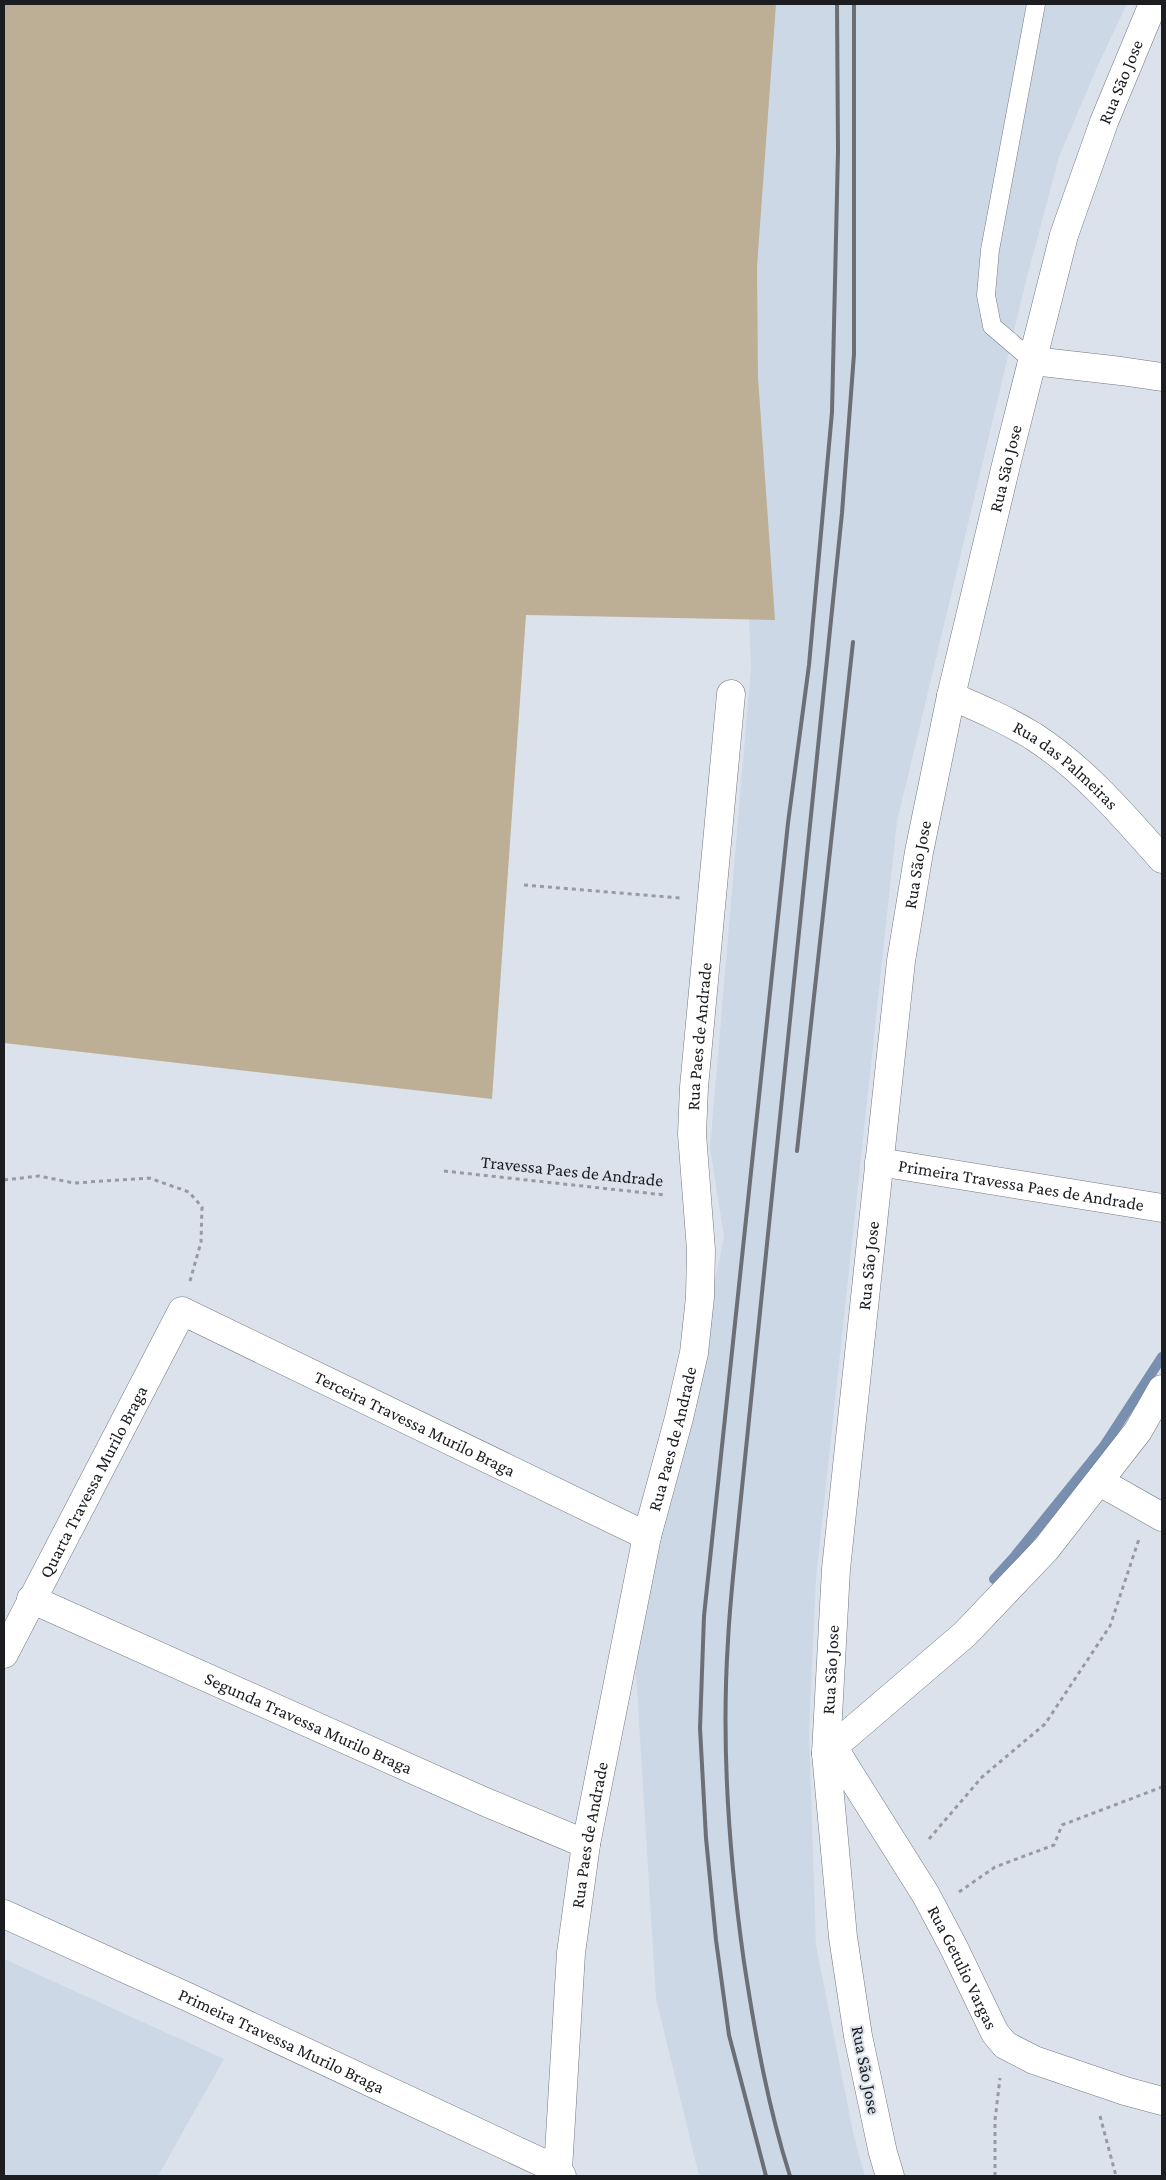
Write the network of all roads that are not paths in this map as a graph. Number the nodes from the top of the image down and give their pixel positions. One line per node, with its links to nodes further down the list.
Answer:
1 (1036, 4): 3 (lane)
2 (1153, 4): 3 (street, Rua São Jose)
3 (1032, 362): 4 (street); 6 (street, Rua São Jose)
4 (1162, 377)
5 (731, 694): 14 (street, Rua Paes de Andrade)
6 (951, 696): 7 (street, Rua das Palmeiras); 8 (street, Rua São Jose)
7 (1162, 859)
8 (879, 1162): 9 (street, Primeira Travessa Paes de Andrade); 17 (street, Rua São Jose)
9 (1162, 1208)
10 (182, 1311): 14 (street, Terceira Travessa Murilo Braga); 15 (street, Quarta Travessa Murilo Braga)
11 (1162, 1389): 12 (street, Rua São Jose)
12 (1100, 1482): 13 (street); 17 (street, Rua São Jose)
13 (1156, 1513)
14 (647, 1536): 18 (street, Rua Paes de Andrade)
15 (31, 1599): 16 (street, Quarta Travessa Murilo Braga); 18 (street, Segunda Travessa Murilo Braga)
16 (4, 1654)
17 (829, 1750): 20 (street, Rua Getulio Vargas); 22 (street, Rua São Jose)
18 (586, 1844): 21 (street, Rua Paes de Andrade)
19 (4, 1914): 21 (street, Primeira Travessa Murilo Braga)
20 (1162, 2100)
21 (560, 2173)
22 (890, 2176)

